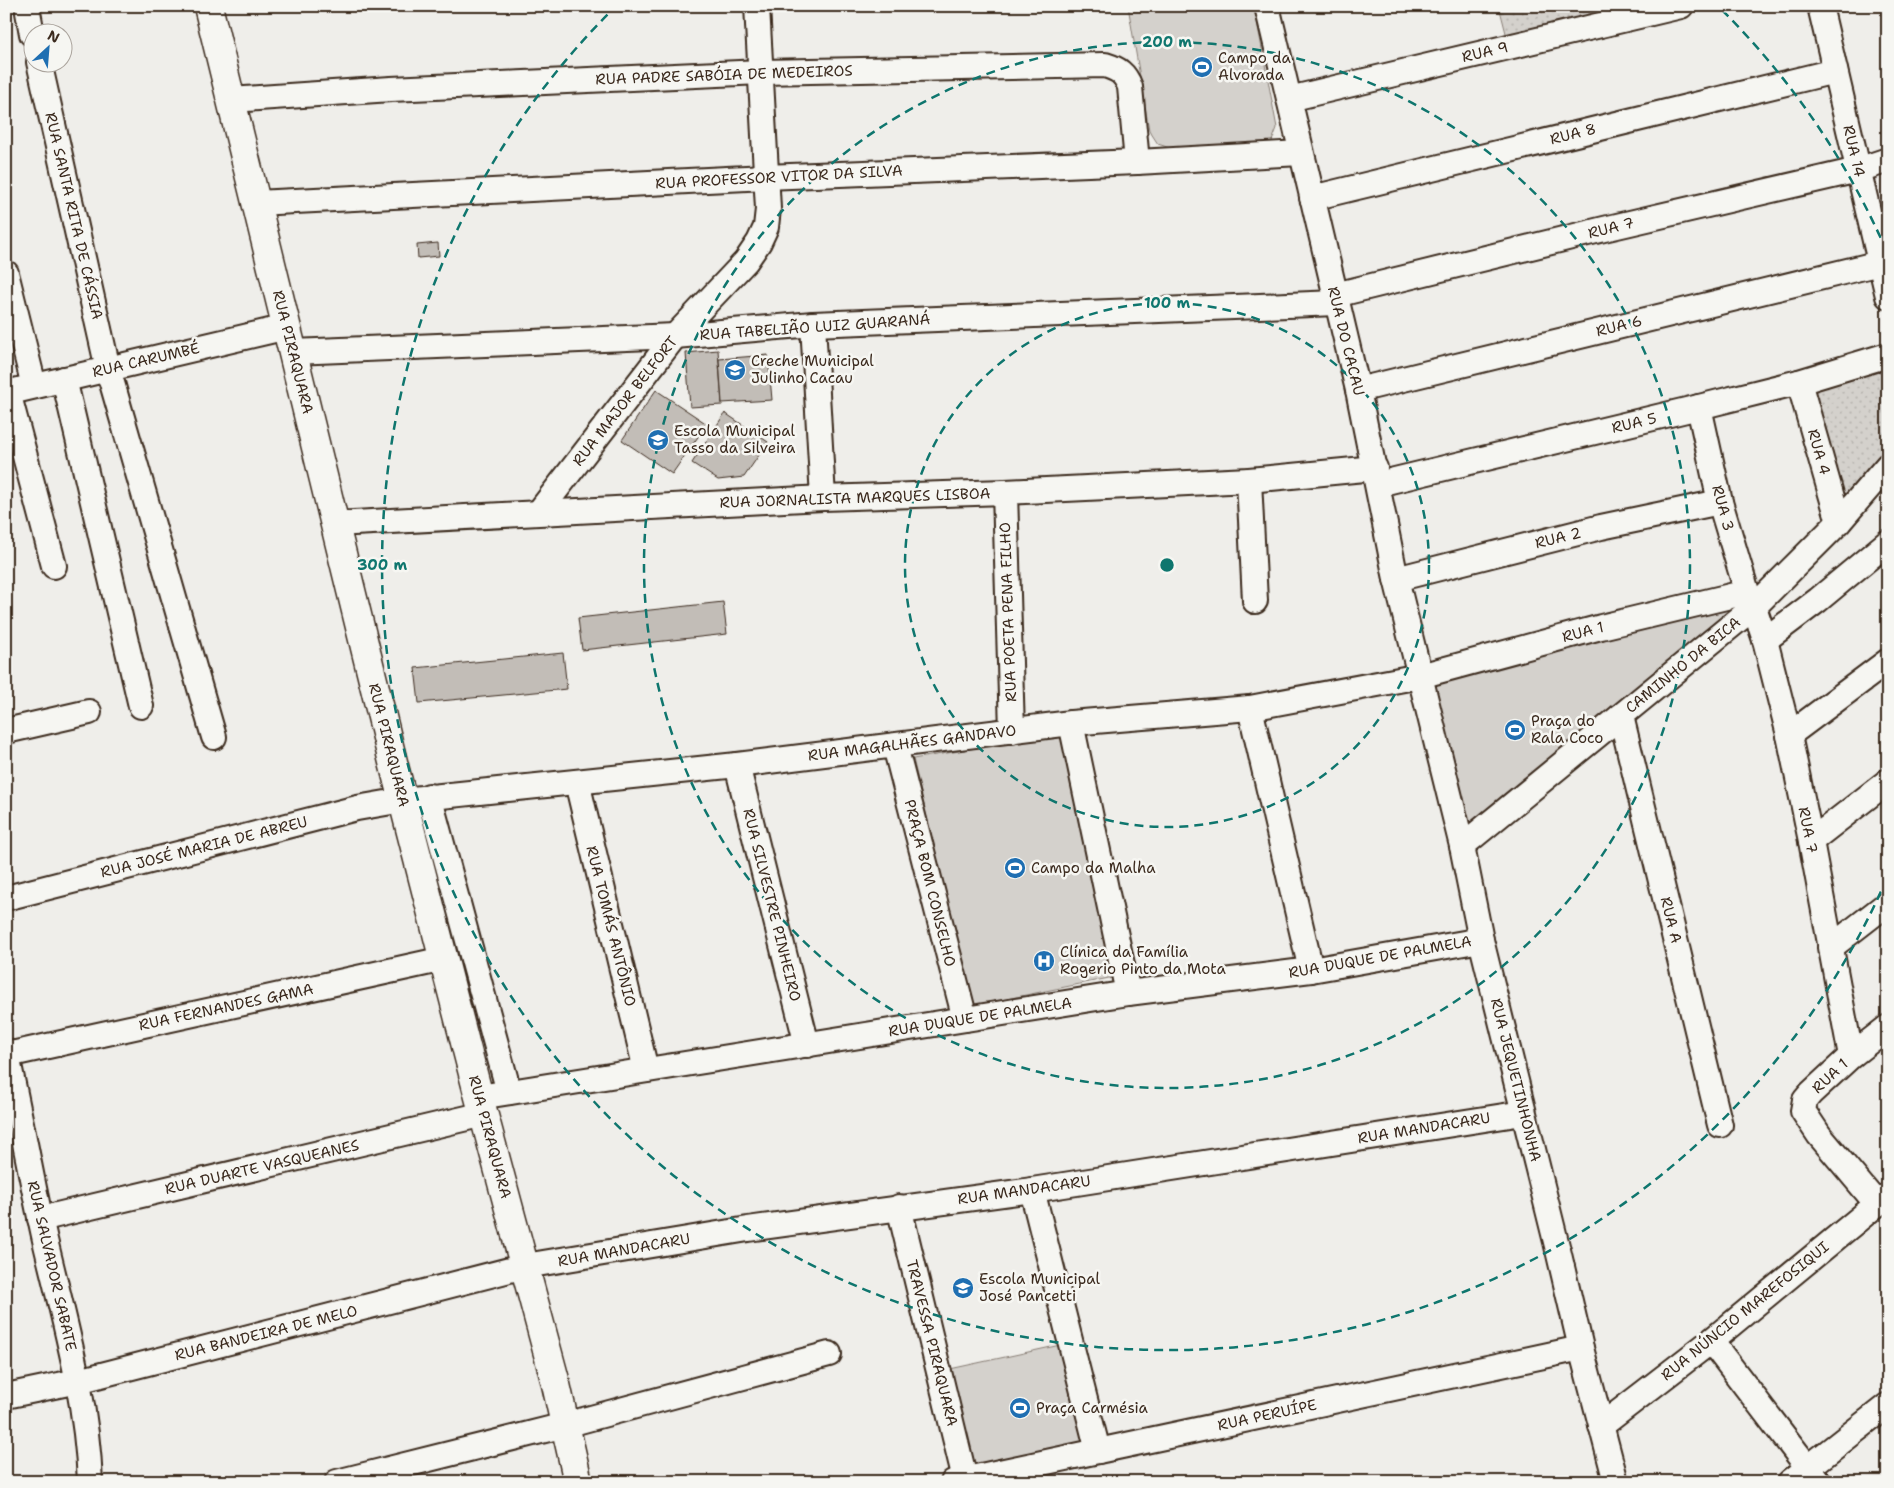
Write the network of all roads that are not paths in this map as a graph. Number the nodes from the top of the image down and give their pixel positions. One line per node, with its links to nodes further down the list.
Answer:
1 (208, 6): 10 (main road, RUA PIRAQUARA)
2 (757, 6): 8 (street, RUA MAJOR BELFORT)
3 (1267, 6): 9 (street, RUA DO CACAU)
4 (1682, 6): 9 (street, RUA 9)
5 (1820, 6): 6 (street, RUA 14)
6 (1835, 71): 14 (street, RUA 14); 16 (street, RUA 8)
7 (41, 72): 26 (street, RUA SANTA RITA DE CÁSSIA)
8 (761, 72): 10 (street, RUA PADRE SABÓIA DE MEDEIROS); 13 (street, RUA PADRE SABÓIA DE MEDEIROS); 15 (street, RUA MAJOR BELFORT)
9 (1289, 99): 11 (street, RUA DO CACAU)
10 (231, 100): 17 (main road, RUA PIRAQUARA)
11 (1301, 153): 13 (street, RUA PROFESSOR VITOR DA SILVA); 16 (street, RUA DO CACAU)
12 (1888, 160): 14 (street, RUA 7)
13 (1138, 162): 15 (street, RUA PROFESSOR VITOR DA SILVA)
14 (1858, 170): 18 (street, RUA 14); 21 (street, RUA 7)
15 (766, 177): 17 (street, RUA PROFESSOR VITOR DA SILVA); 23 (street, RUA MAJOR BELFORT)
16 (1312, 198): 21 (street, RUA DO CACAU)
17 (256, 202): 24 (main road, RUA PIRAQUARA)
18 (1880, 262): 20 (street, RUA 14); 30 (street, RUA 6)
19 (6, 274): 29 (street)
20 (1888, 296)
21 (1335, 299): 22 (street, RUA TABELIÃO LUIZ GUARANÁ); 30 (street, RUA DO CACAU)
22 (813, 324): 23 (street, RUA TABELIÃO LUIZ GUARANÁ); 37 (street)
23 (675, 336): 24 (street, RUA TABELIÃO LUIZ GUARANÁ); 39 (street, RUA MAJOR BELFORT)
24 (290, 340): 26 (street, RUA CARUMBÉ); 41 (main road, RUA PIRAQUARA)
25 (1888, 355): 28 (street, RUA 5)
26 (108, 369): 27 (street, RUA CARUMBÉ); 58 (street, RUA SANTA RITA DE CÁSSIA)
27 (64, 379): 29 (street, RUA CARUMBÉ); 50 (street)
28 (1799, 382): 32 (street, RUA 5); 40 (street, RUA 4)
29 (34, 386): 31 (street, RUA CARUMBÉ)
30 (1358, 390): 34 (street, RUA DO CACAU)
31 (7, 392): 43 (street)
32 (1699, 408): 34 (street, RUA 5); 38 (street, RUA 3)
33 (1888, 465): 40 (street, CAMINHO DA BICA)
34 (1376, 476): 35 (street, RUA JORNALISTA MARQUES LISBOA); 44 (street, RUA DO CACAU)
35 (1249, 480): 36 (street, RUA JORNALISTA MARQUES LISBOA); 46 (street)
36 (1004, 492): 37 (street, RUA JORNALISTA MARQUES LISBOA); 56 (street, RUA POETA PENA FILHO)
37 (823, 498): 39 (street, RUA JORNALISTA MARQUES LISBOA)
38 (1720, 502): 44 (street, RUA 2); 45 (street, RUA 3)
39 (539, 512): 41 (street, RUA JORNALISTA MARQUES LISBOA)
40 (1839, 522): 45 (street, CAMINHO DA BICA)
41 (335, 524): 64 (main road, RUA PIRAQUARA)
42 (1888, 542): 47 (street)
43 (54, 566)
44 (1396, 578): 49 (street, RUA DO CACAU)
45 (1750, 599): 47 (street, RUA 7); 49 (street, RUA 1); 53 (street, CAMINHO DA BICA)
46 (1255, 601)
47 (1765, 640): 57 (street, RUA 7)
48 (1888, 661): 57 (street)
49 (1420, 676): 51 (street, RUA MAGALHÃES GANDAVO); 66 (street, RUA JEQUETINHONHA)
50 (141, 706)
51 (1250, 708): 54 (street, RUA MAGALHÃES GANDAVO); 72 (street)
52 (89, 712): 55 (street)
53 (1621, 716): 66 (street, CAMINHO DA BICA); 83 (street, RUA A)
54 (1071, 723): 56 (street, RUA MAGALHÃES GANDAVO); 73 (street)
55 (6, 731)
56 (1012, 731): 59 (street, RUA MAGALHÃES GANDAVO)
57 (1789, 735): 65 (street, RUA 7)
58 (214, 737)
59 (896, 746): 60 (street, RUA MAGALHÃES GANDAVO); 74 (street, PRAÇA BOM CONSELHO)
60 (736, 765): 62 (street, RUA MAGALHÃES GANDAVO); 76 (street, RUA SILVESTRE PINHEIRO)
61 (1888, 781): 65 (street)
62 (577, 782): 63 (street, RUA MAGALHÃES GANDAVO); 79 (street, RUA TOMÁS ANTÔNIO)
63 (429, 796): 64 (street, RUA MAGALHÃES GANDAVO); 80 (street)
64 (403, 800): 67 (street, RUA JOSÉ MARIA DE ABREU); 71 (main road, RUA PIRAQUARA)
65 (1811, 841): 70 (street, RUA 7)
66 (1462, 846): 69 (street, RUA JEQUETINHONHA)
67 (6, 898)
68 (1888, 903): 70 (street)
69 (1481, 940): 72 (street, RUA DUQUE DE PALMELA); 82 (street, RUA JEQUETINHONHA)
70 (1830, 948): 78 (street, RUA 7)
71 (444, 959): 77 (street, RUA FERNANDES GAMA); 81 (main road, RUA PIRAQUARA)
72 (1311, 970): 73 (street, RUA DUQUE DE PALMELA)
73 (1128, 993): 74 (street, RUA DUQUE DE PALMELA)
74 (965, 1019): 76 (street, RUA DUQUE DE PALMELA)
75 (1888, 1028): 78 (street, RUA 1)
76 (807, 1045): 79 (street, RUA DUQUE DE PALMELA)
77 (7, 1053): 87 (street, RUA SALVADOR SABATE)
78 (1851, 1056): 85 (street, RUA 1)
79 (646, 1070): 80 (street, RUA DUQUE DE PALMELA)
80 (509, 1092): 81 (street, RUA DUQUE DE PALMELA)
81 (482, 1106): 87 (street, RUA DUARTE VASQUEANES); 88 (main road, RUA PIRAQUARA)
82 (1523, 1113): 84 (street, RUA MANDACARU); 90 (street, RUA JEQUETINHONHA)
83 (1720, 1124)
84 (1032, 1190): 86 (street, RUA MANDACARU); 97 (street)
85 (1882, 1200): 89 (street, RUA NÚNCIO MAREFOSIQUI)
86 (899, 1207): 88 (street, RUA MANDACARU); 99 (street, TRAVESSA PIRAQUARA)
87 (40, 1219): 92 (street, RUA SALVADOR SABATE)
88 (525, 1266): 92 (street, RUA BANDEIRA DE MELO); 95 (main road, RUA PIRAQUARA)
89 (1711, 1341): 96 (street, RUA NÚNCIO MAREFOSIQUI); 98 (street)
90 (1581, 1348): 96 (street, RUA JEQUETINHONHA); 97 (street, RUA PERUÍPE)
91 (829, 1354): 95 (street)
92 (78, 1380): 93 (street, RUA BANDEIRA DE MELO); 100 (street, RUA SALVADOR SABATE)
93 (6, 1396)
94 (1888, 1405): 98 (street)
95 (565, 1425): 101 (street); 102 (main road, RUA PIRAQUARA)
96 (1601, 1426): 103 (street, RUA JEQUETINHONHA)
97 (1098, 1451): 99 (street, RUA PERUÍPE)
98 (1806, 1477)
99 (959, 1480)
100 (90, 1482)
101 (337, 1482)
102 (578, 1482)
103 (1616, 1482)

